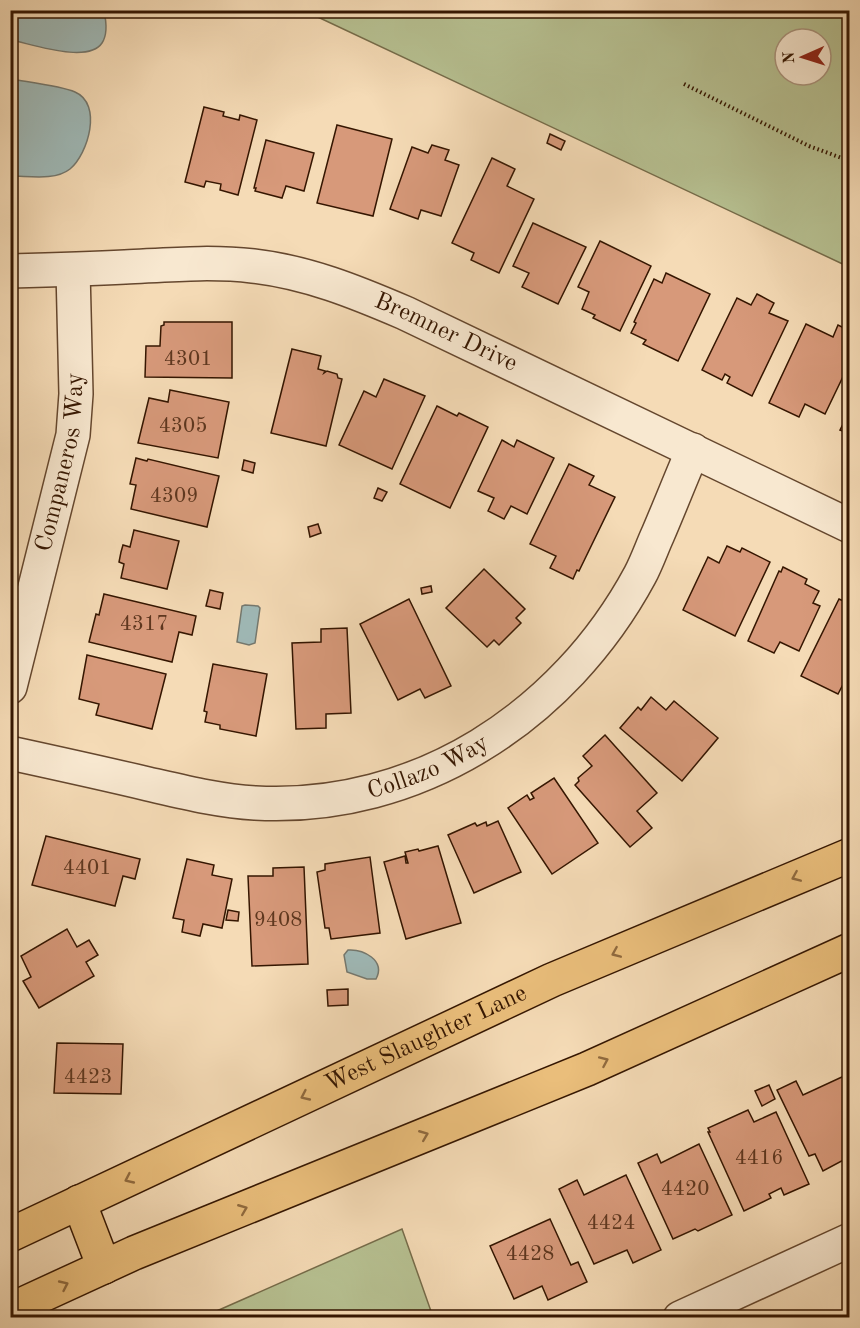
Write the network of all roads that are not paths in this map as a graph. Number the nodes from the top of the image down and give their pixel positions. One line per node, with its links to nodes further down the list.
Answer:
1 (73, 270): 2 (street, Bremner Drive); 3 (street, Bremner Drive); 5 (street, Companeros Way)
2 (10, 271)
3 (693, 450): 4 (street, Bremner Drive); 6 (street, Collazo Way)
4 (849, 525)
5 (10, 687)
6 (10, 753)
7 (849, 855): 9 (main road, West Slaughter Lane, one-way to 9)
8 (849, 950): 12 (main road, one-way to 8)
9 (79, 1202): 10 (main road, West Slaughter Lane); 12 (main road)
10 (10, 1235)
11 (849, 1240): 14 (street)
12 (104, 1267): 13 (main road, one-way to 12)
13 (10, 1310)
14 (680, 1317)

